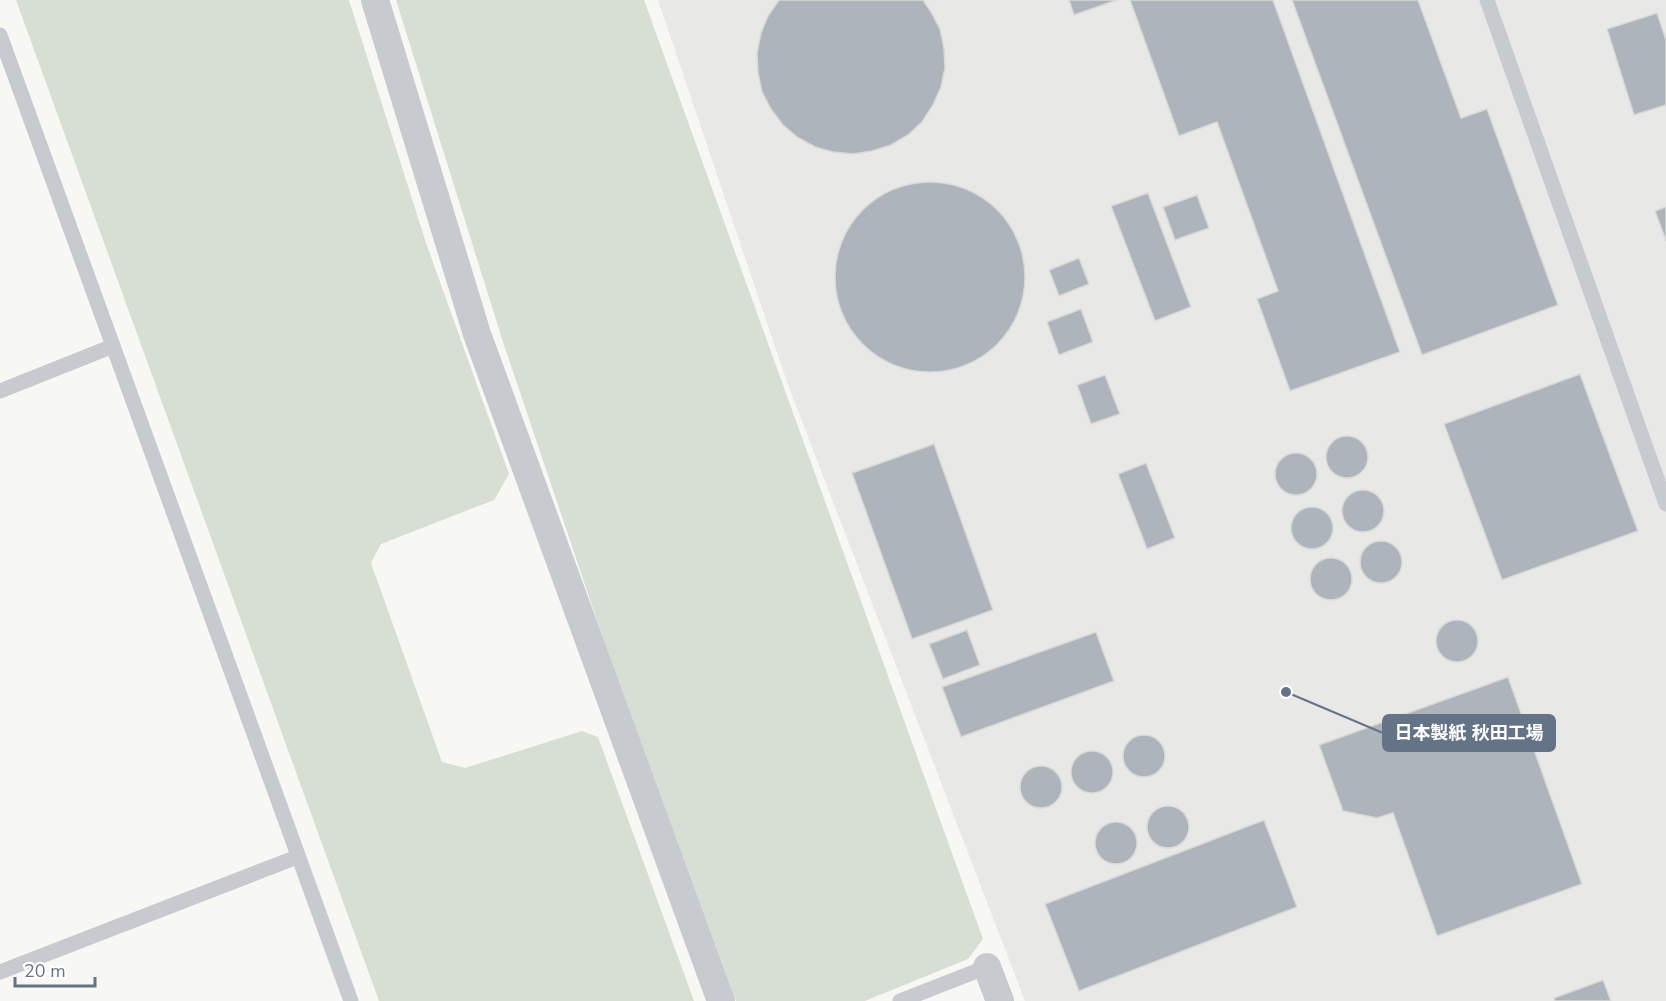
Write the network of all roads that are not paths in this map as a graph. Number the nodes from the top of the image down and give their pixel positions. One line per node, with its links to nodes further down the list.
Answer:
1 (375, 0): 11 (street)
2 (1487, 0): 6 (lane)
3 (0, 35): 4 (lane)
4 (113, 346): 5 (lane); 7 (lane)
5 (0, 391)
6 (1666, 504)
7 (297, 857): 9 (lane); 10 (lane)
8 (987, 967): 12 (lane); 13 (street)
9 (0, 972)
10 (351, 1001)
11 (722, 1001)
12 (900, 1001)
13 (1000, 1001)

